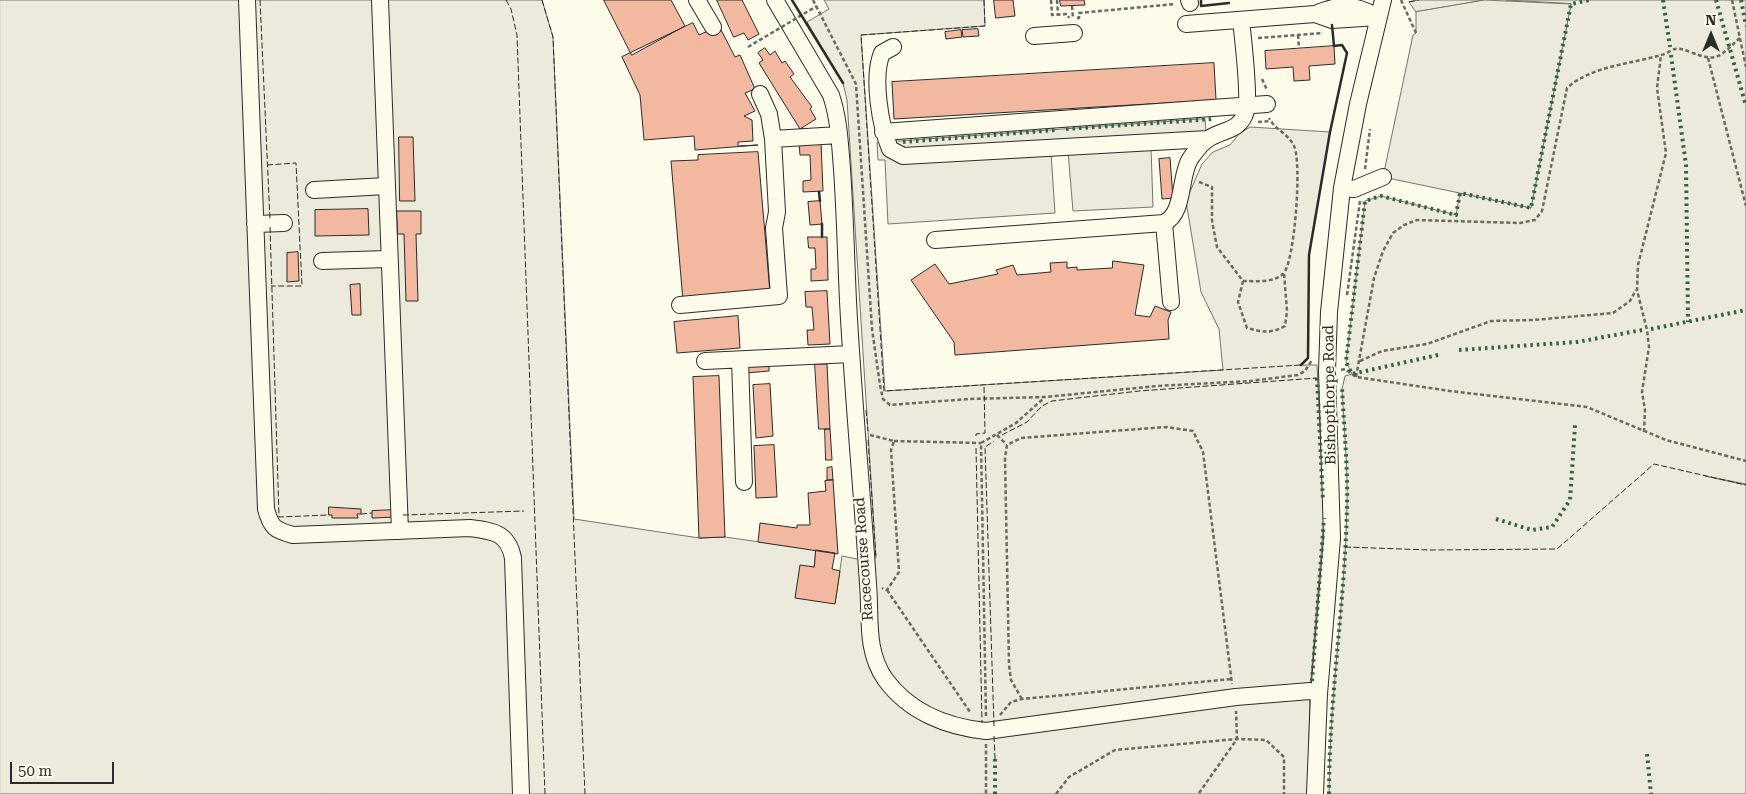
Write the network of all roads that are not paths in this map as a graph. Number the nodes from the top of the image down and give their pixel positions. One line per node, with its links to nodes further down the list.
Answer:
1 (247, 0): 26 (street)
2 (380, 0): 21 (street)
3 (697, 0): 10 (street)
4 (775, 0): 17 (street, Racecourse Road)
5 (1383, 0): 6 (street, Bishopthorpe Road)
6 (1378, 17): 7 (street); 22 (street, Bishopthorpe Road)
7 (1241, 20): 8 (street); 15 (street)
8 (1186, 24)
9 (1074, 26): 11 (street)
10 (712, 27)
11 (1034, 36)
12 (893, 47): 16 (street)
13 (760, 94): 18 (street)
14 (1267, 104): 15 (street)
15 (1246, 105): 16 (street); 19 (street)
16 (875, 132): 19 (street)
17 (839, 135): 18 (street); 32 (street, Racecourse Road)
18 (773, 139): 31 (street)
19 (1208, 139): 25 (street)
20 (1383, 177): 22 (street)
21 (386, 186): 23 (street); 28 (street)
22 (1342, 188): 37 (street, Bishopthorpe Road)
23 (314, 190)
24 (284, 223): 26 (street)
25 (1164, 223): 27 (street); 30 (street)
26 (255, 224): 36 (street)
27 (935, 240)
28 (388, 259): 29 (street); 36 (street)
29 (322, 261)
30 (1171, 302)
31 (680, 305)
32 (851, 354): 33 (street); 37 (street, Racecourse Road)
33 (740, 360): 34 (street); 35 (street)
34 (705, 362)
35 (744, 482)
36 (400, 531): 38 (street)
37 (1319, 694): 39 (street, Bishopthorpe Road)
38 (521, 794)
39 (1315, 794)

